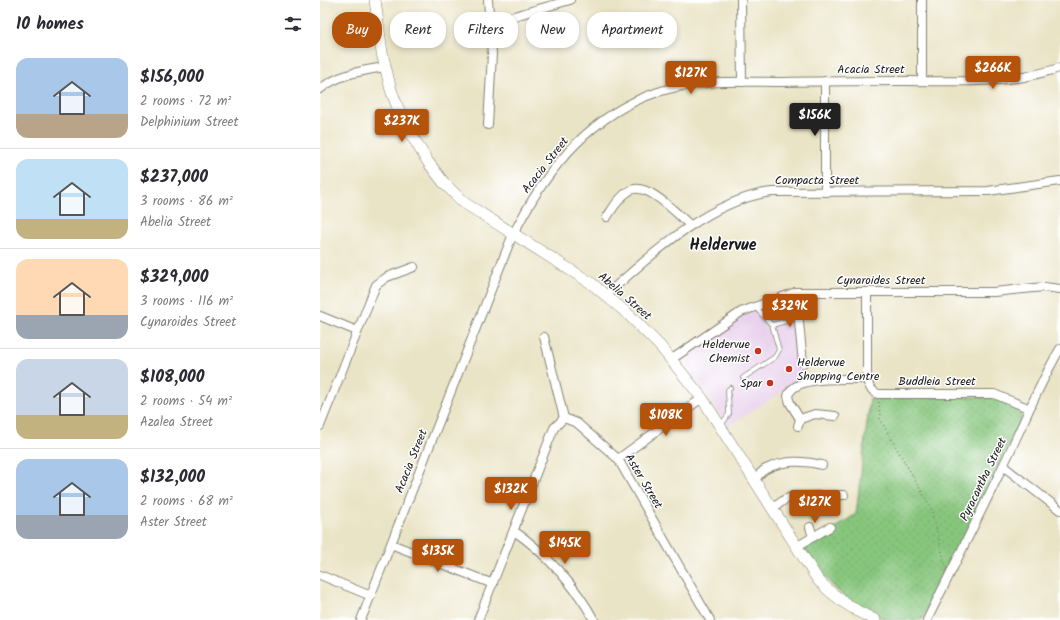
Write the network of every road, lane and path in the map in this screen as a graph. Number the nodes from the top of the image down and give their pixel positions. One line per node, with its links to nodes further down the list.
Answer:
1 (375, 0): 9 (street, Abelia Street)
2 (488, 0): 6 (street)
3 (570, 0): 7 (street)
4 (741, 0): 13 (street)
5 (922, 0): 12 (street)
6 (489, 12)
7 (518, 15)
8 (492, 48): 15 (street)
9 (384, 67): 14 (street); 20 (street, Abelia Street)
10 (1060, 68): 12 (street, Acacia Street)
11 (825, 81): 12 (street, Acacia Street); 13 (street, Acacia Street); 17 (street)
12 (922, 81)
13 (742, 82): 20 (street, Acacia Street)
14 (320, 89)
15 (488, 125)
16 (1060, 182): 17 (street, Compacta Street)
17 (825, 192): 19 (street, Compacta Street)
18 (607, 217): 19 (street)
19 (690, 225): 25 (street, Compacta Street)
20 (514, 233): 25 (street, Abelia Street); 56 (street, Acacia Street)
21 (414, 267): 30 (street)
22 (1060, 289): 24 (street, Cynaroides Street)
23 (796, 292): 24 (street, Cynaroides Street); 26 (street, Cynaroides Street); 34 (street)
24 (867, 292): 36 (street)
25 (606, 295): 33 (street, Abelia Street)
26 (754, 306): 29 (lane); 33 (street, Cynaroides Street)
27 (320, 316): 30 (street)
28 (790, 320): 29 (lane)
29 (772, 325): 35 (lane)
30 (357, 331): 43 (street)
31 (544, 337): 42 (street)
32 (1060, 348): 40 (street, Pyracantha Street)
33 (672, 359): 39 (street, Abelia Street)
34 (804, 363)
35 (743, 378)
36 (866, 379): 38 (street); 41 (street)
37 (730, 388): 44 (lane)
38 (878, 394): 40 (street, Buddleia Street); 59 (path)
39 (702, 398): 44 (street, Abelia Street); 45 (street)
40 (1028, 408): 47 (street, Pyracantha Street)
41 (835, 416)
42 (564, 418): 45 (street, Aster Street); 54 (street)
43 (320, 426)
44 (720, 426): 48 (street, Abelia Street)
45 (618, 459): 65 (street, Aster Street)
46 (822, 464): 48 (street)
47 (1003, 466): 51 (street); 59 (street, Pyracantha Street)
48 (754, 480): 50 (street, Abelia Street)
49 (844, 495): 50 (street)
50 (772, 509): 57 (street, Abelia Street)
51 (1060, 510)
52 (830, 526): 55 (street)
53 (810, 527): 55 (street)
54 (514, 531): 60 (street); 64 (street)
55 (812, 537): 57 (street)
56 (391, 544): 60 (street); 61 (street, Acacia Street)
57 (796, 547): 66 (street, Abelia Street)
58 (320, 575): 61 (street)
59 (948, 577): 67 (street, Pyracantha Street)
60 (493, 584): 63 (street)
61 (371, 596): 62 (street, Acacia Street)
62 (361, 620)
63 (478, 620)
64 (594, 620)
65 (710, 620)
66 (875, 620)
67 (926, 620)

